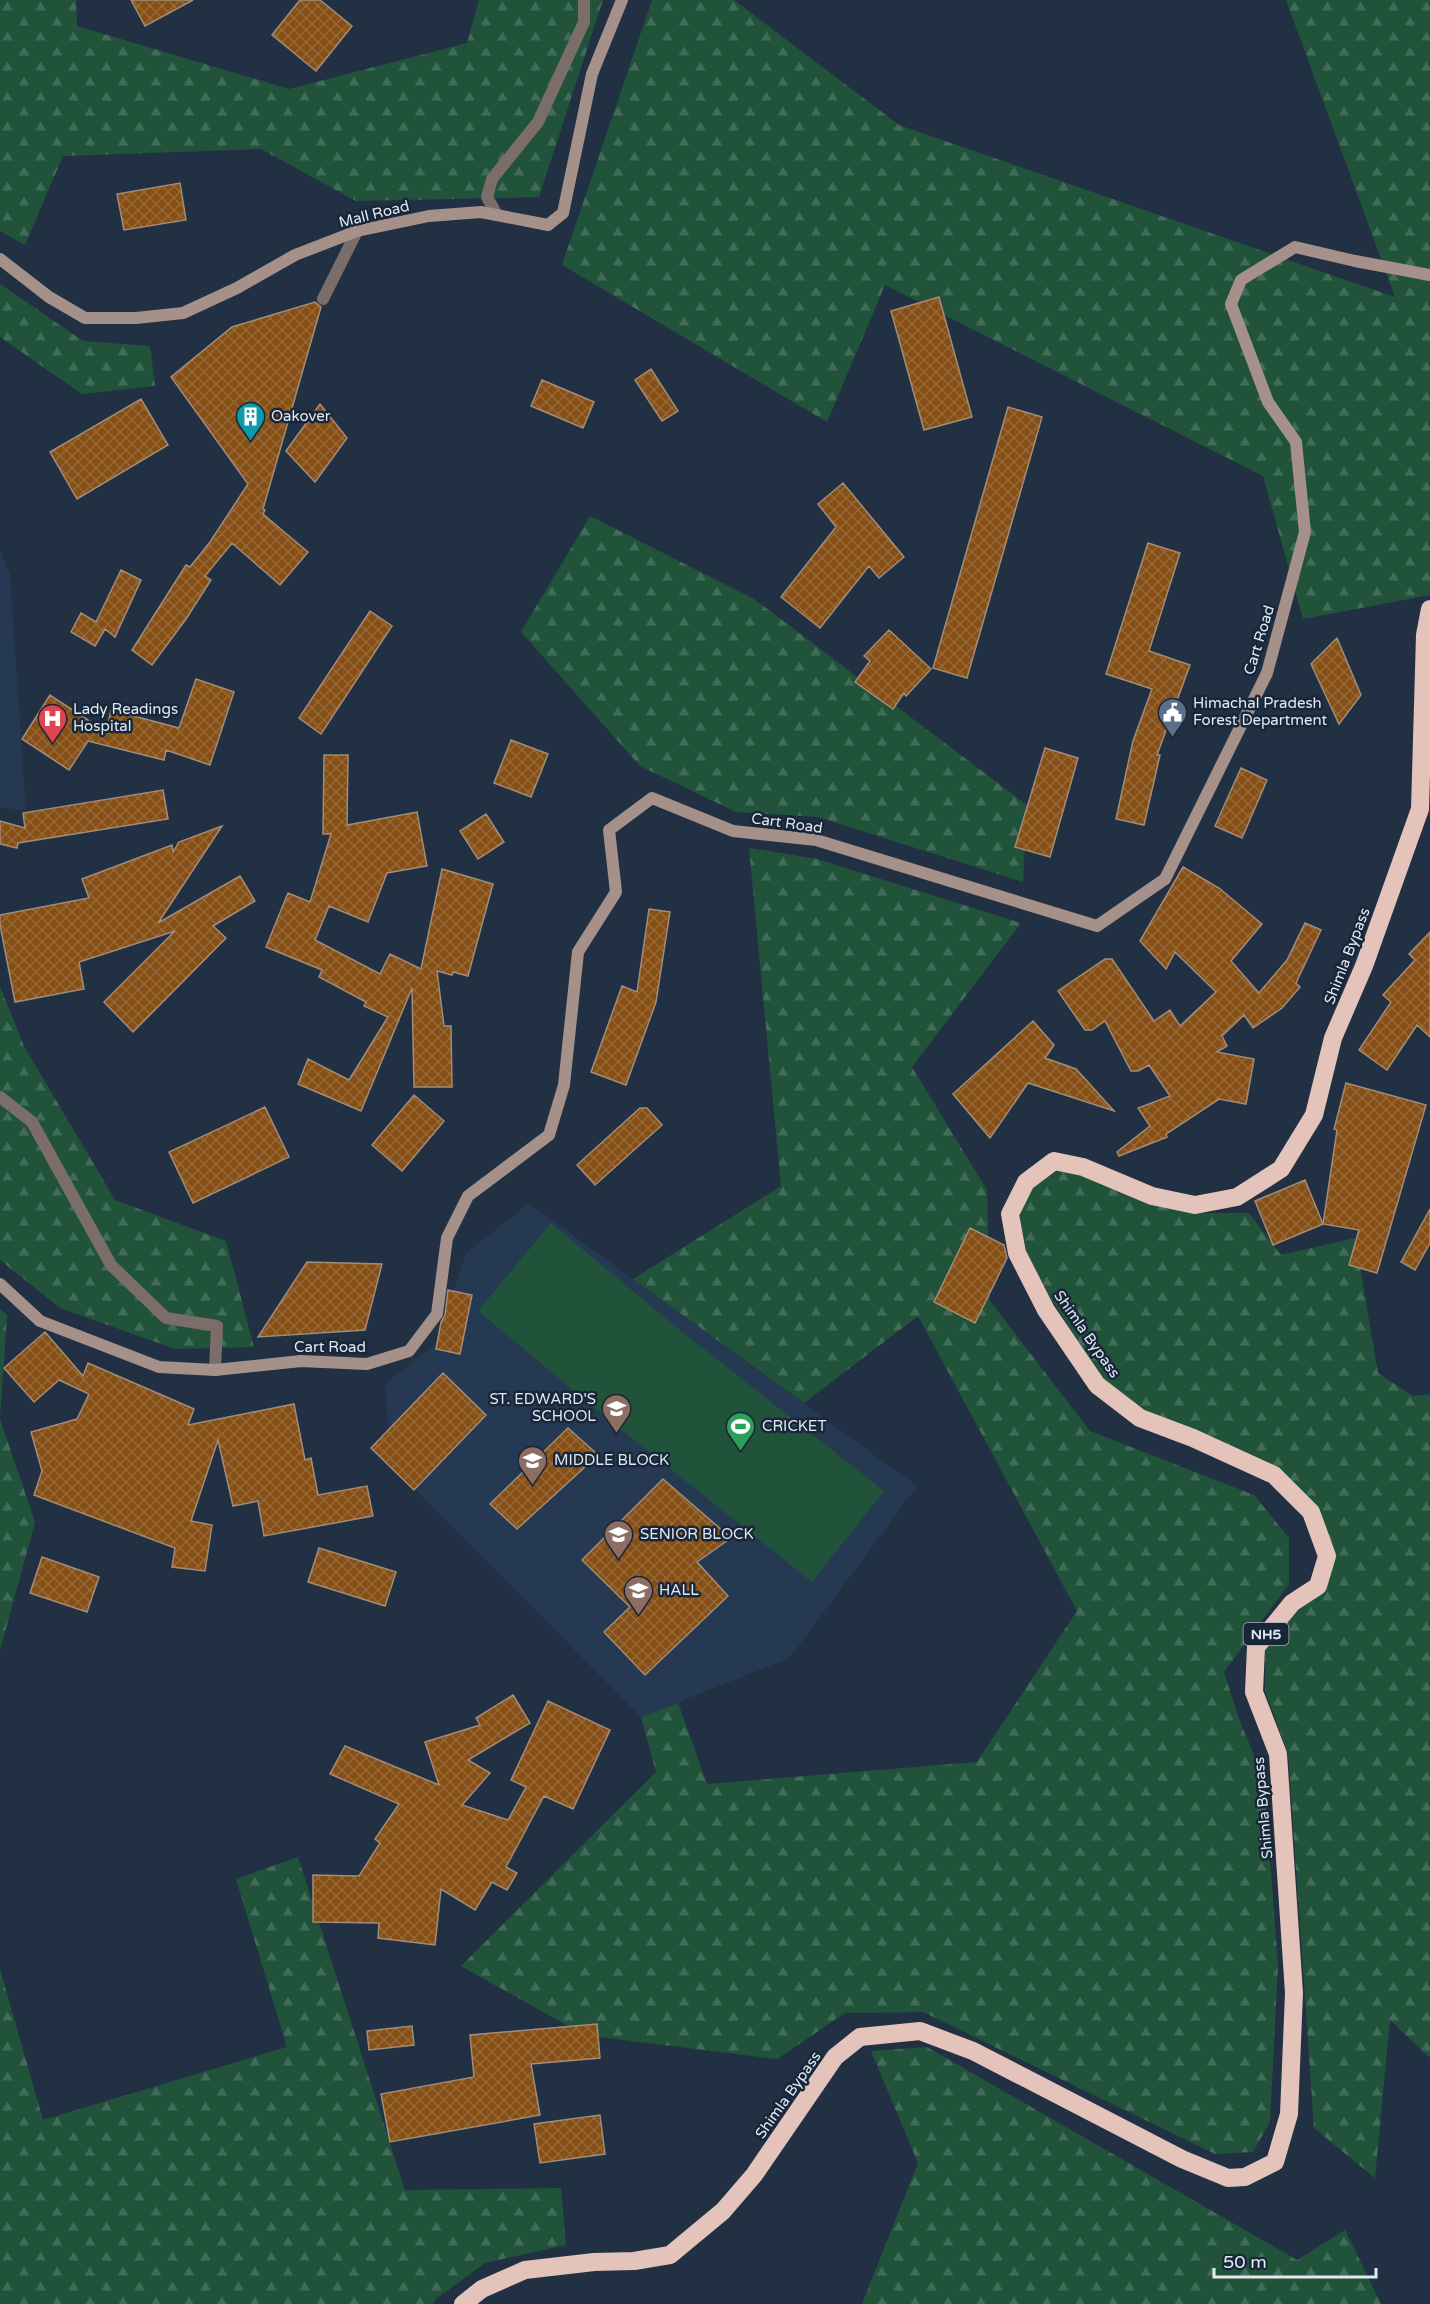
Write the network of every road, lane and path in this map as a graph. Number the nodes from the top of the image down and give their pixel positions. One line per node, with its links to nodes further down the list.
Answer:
1 (584, 0): 3 (street)
2 (622, 0): 3 (main road, Mall Road)
3 (497, 215): 4 (main road, Mall Road)
4 (357, 231): 5 (main road, Mall Road); 7 (street)
5 (0, 260)
6 (1430, 275): 11 (main road, Cart Road)
7 (323, 299)
8 (1430, 609): 12 (highway, Shimla Bypass / NH5)
9 (0, 1096): 11 (street)
10 (0, 1284): 11 (main road, Cart Road)
11 (215, 1370)
12 (463, 2304)

